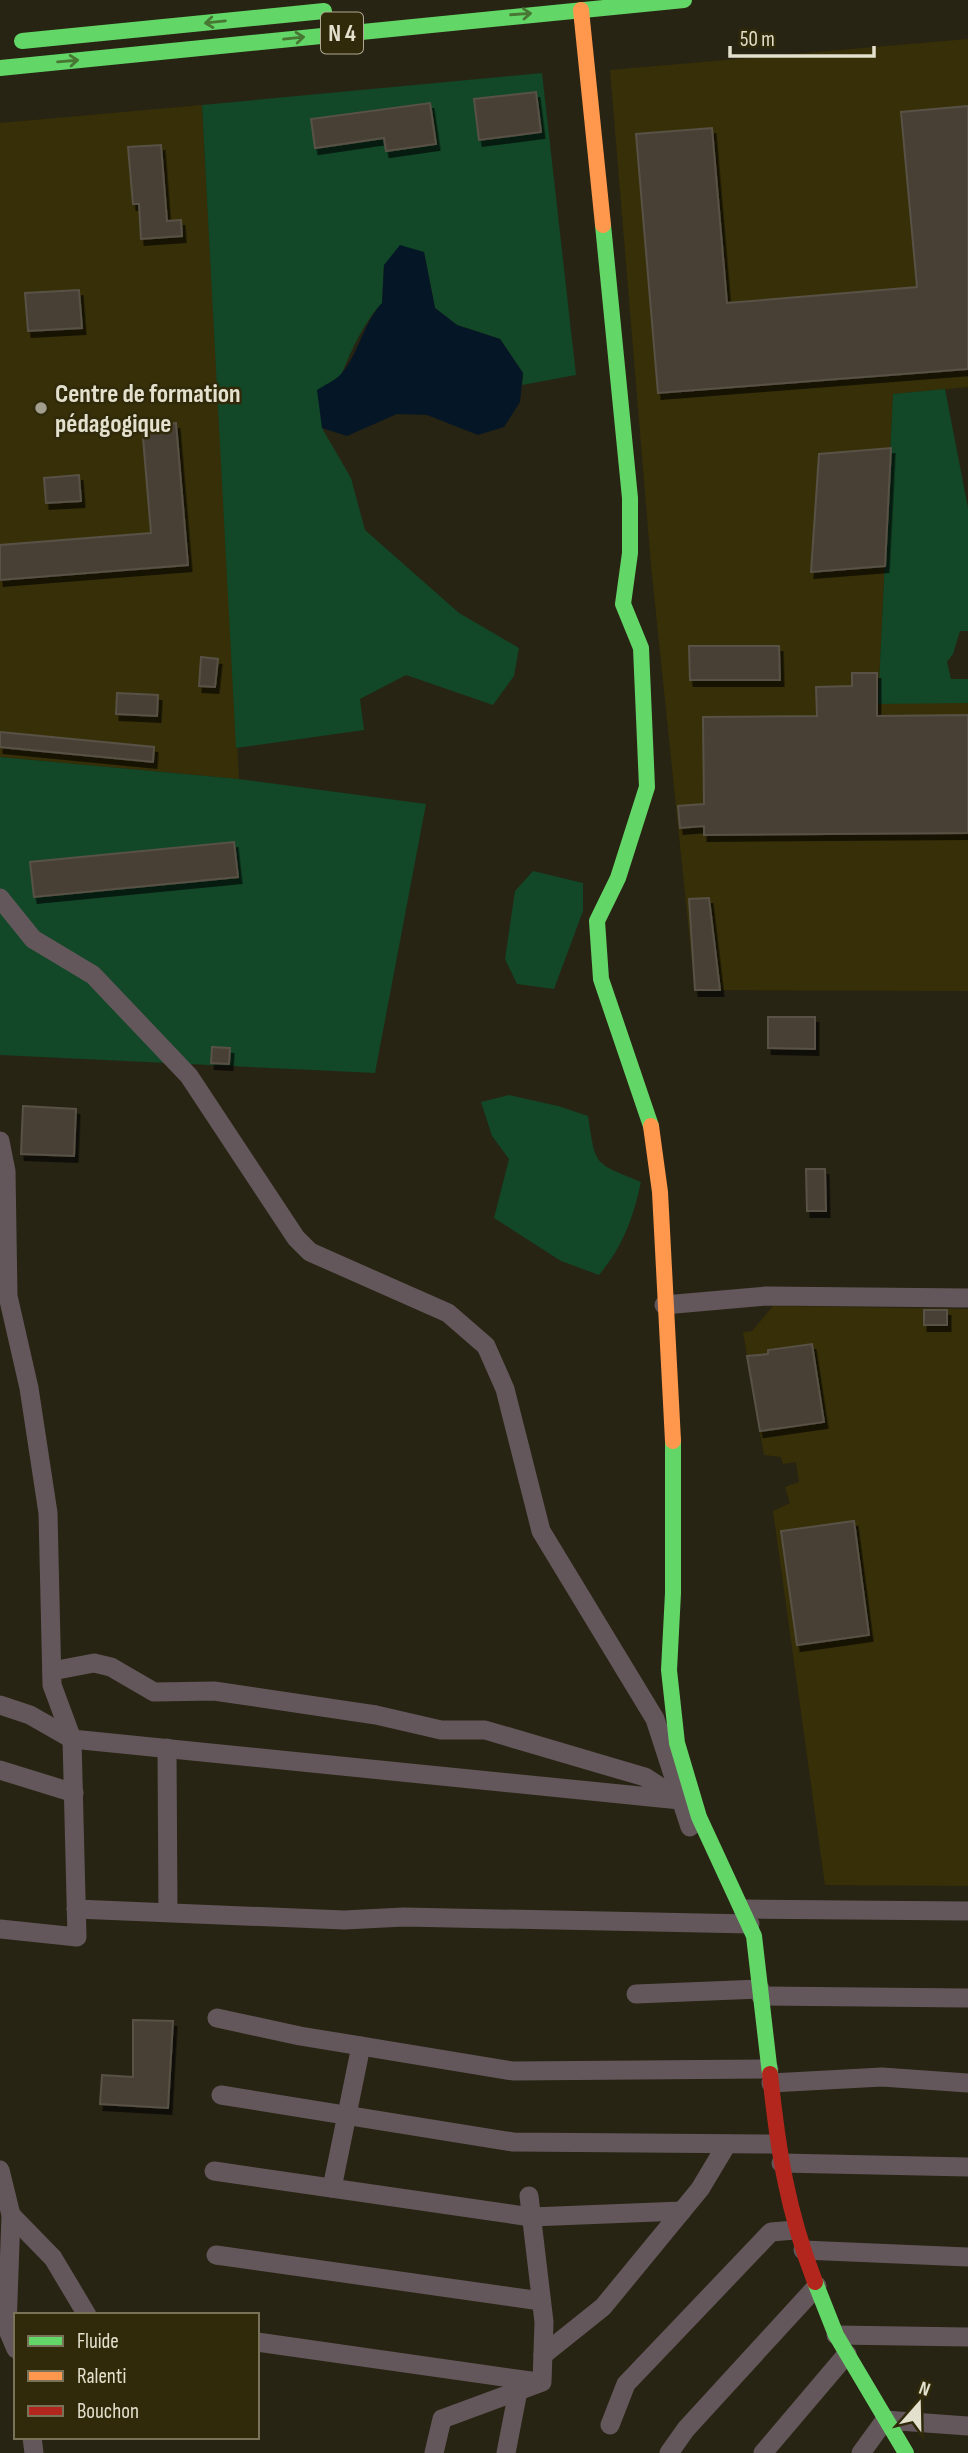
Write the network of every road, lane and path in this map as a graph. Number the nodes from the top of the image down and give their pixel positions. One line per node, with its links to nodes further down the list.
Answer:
1 (684, 0): 3 (main road, N 4)
2 (346, 8): 4 (main road, N 4, one-way to 4)
3 (581, 10): 5 (main road, N 4, one-way to 3); 9 (main road)
4 (0, 43)
5 (0, 68)
6 (0, 898): 16 (street)
7 (0, 1141): 10 (street)
8 (968, 1298): 9 (street)
9 (664, 1305): 17 (main road)
10 (52, 1671): 12 (street); 16 (street)
11 (0, 1705): 12 (street)
12 (72, 1739): 13 (street); 15 (street)
13 (167, 1748): 16 (street); 20 (street)
14 (0, 1770): 15 (street)
15 (74, 1793): 18 (street)
16 (680, 1800): 17 (street)
17 (733, 1887): 21 (main road)
18 (76, 1909): 20 (street); 22 (street)
19 (968, 1911): 21 (street)
20 (168, 1912): 21 (street)
21 (746, 1917): 23 (main road)
22 (0, 1929)
23 (761, 1992): 24 (street); 25 (street); 28 (main road)
24 (636, 1994)
25 (968, 1998)
26 (217, 2018): 27 (street)
27 (361, 2046): 28 (street); 31 (street)
28 (770, 2076): 29 (street); 33 (main road)
29 (968, 2083)
30 (221, 2095): 31 (street)
31 (347, 2116): 32 (street); 37 (street)
32 (727, 2144): 33 (street); 39 (street)
33 (779, 2153): 34 (street); 42 (main road)
34 (968, 2167)
35 (0, 2170): 40 (street)
36 (214, 2171): 37 (street)
37 (332, 2188): 41 (street)
38 (528, 2196): 41 (street)
39 (682, 2211): 41 (street); 54 (street)
40 (11, 2215): 48 (street); 52 (street)
41 (531, 2217): 47 (street)
42 (795, 2230): 43 (main road); 58 (street)
43 (803, 2250): 45 (street); 46 (main road)
44 (216, 2255): 47 (street)
45 (968, 2257)
46 (817, 2286): 49 (main road); 62 (street)
47 (541, 2301): 54 (street)
48 (86, 2313)
49 (836, 2335): 50 (street); 53 (main road)
50 (968, 2337)
51 (259, 2342): 55 (street)
52 (14, 2344)
53 (847, 2354): 57 (main road); 63 (street)
54 (543, 2355): 55 (street)
55 (542, 2382): 56 (street)
56 (518, 2391): 60 (street); 61 (street)
57 (885, 2420): 59 (street); 64 (street); 65 (main road)
58 (610, 2425)
59 (968, 2426)
60 (434, 2453)
61 (506, 2453)
62 (669, 2453)
63 (763, 2453)
64 (860, 2453)
65 (906, 2453)

